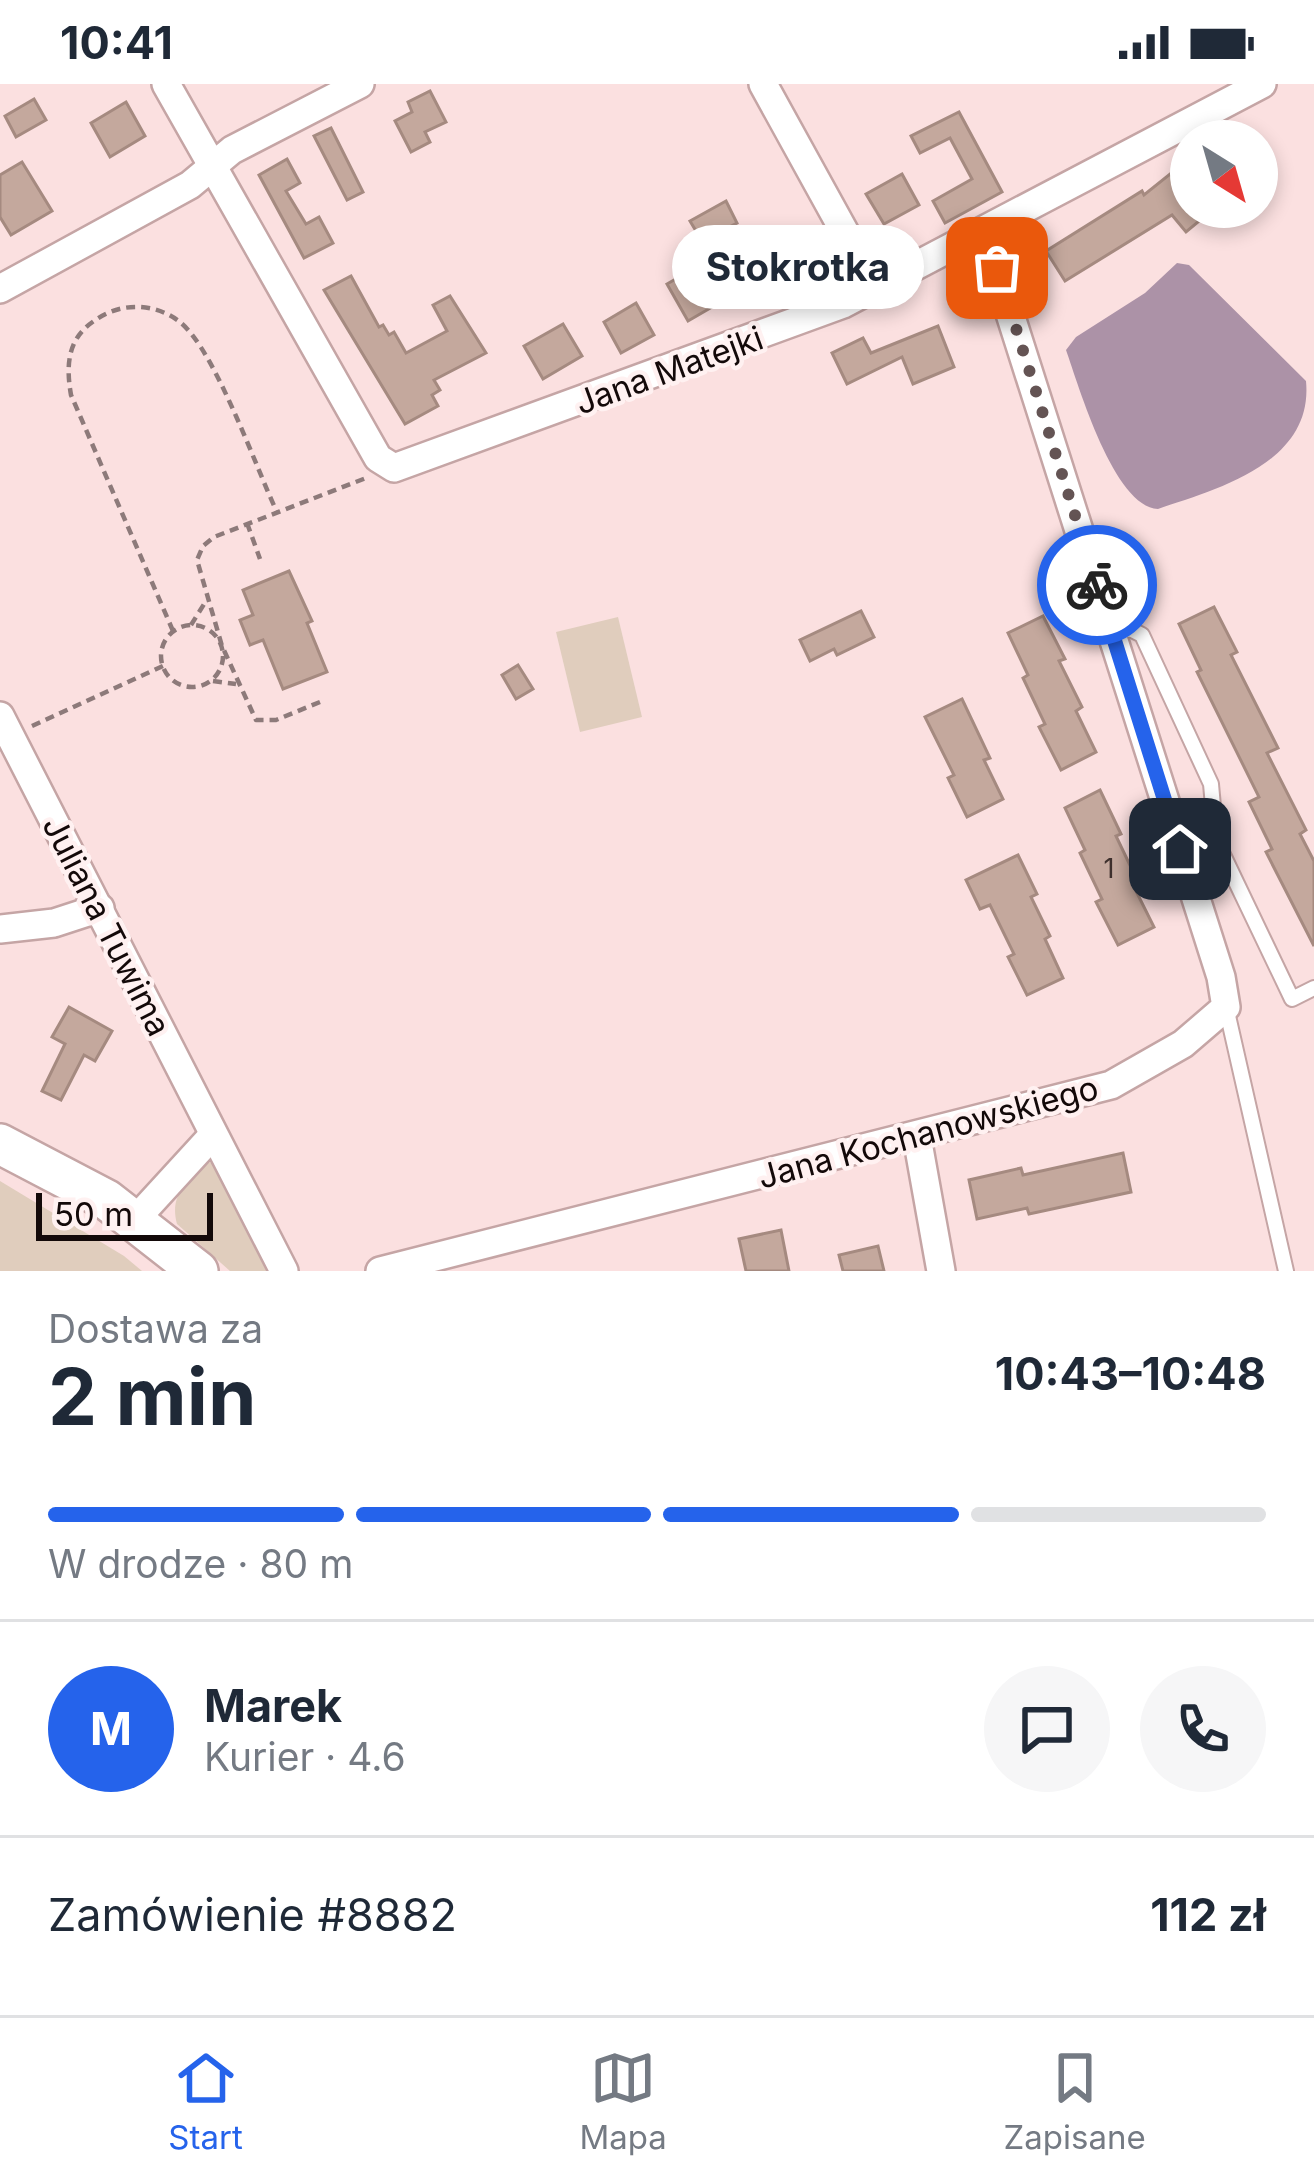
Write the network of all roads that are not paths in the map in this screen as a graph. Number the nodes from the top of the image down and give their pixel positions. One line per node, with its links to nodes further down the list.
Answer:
1 (166, 84): 6 (street)
2 (360, 84): 6 (street)
3 (763, 84): 9 (street)
4 (1262, 84): 5 (street, Jana Matejki)
5 (1221, 93): 7 (street, Jana Matejki)
6 (212, 166): 8 (street); 9 (street, Jana Matejki)
7 (984, 232): 9 (street, Jana Matejki); 10 (street)
8 (0, 289)
9 (876, 289)
10 (1113, 634): 14 (lane); 15 (street)
11 (5, 726): 12 (street, Juliana Tuwima)
12 (100, 908): 13 (street); 16 (street, Juliana Tuwima)
13 (0, 928)
14 (1314, 988)
15 (1226, 1007): 17 (street, Jana Kochanowskiego); 24 (lane)
16 (212, 1136): 19 (street); 21 (street, Juliana Tuwima)
17 (917, 1137): 22 (street, Jana Kochanowskiego); 23 (street)
18 (0, 1144): 19 (main road)
19 (135, 1220): 20 (main road)
20 (198, 1271)
21 (284, 1271)
22 (380, 1271)
23 (941, 1271)
24 (1286, 1271)

